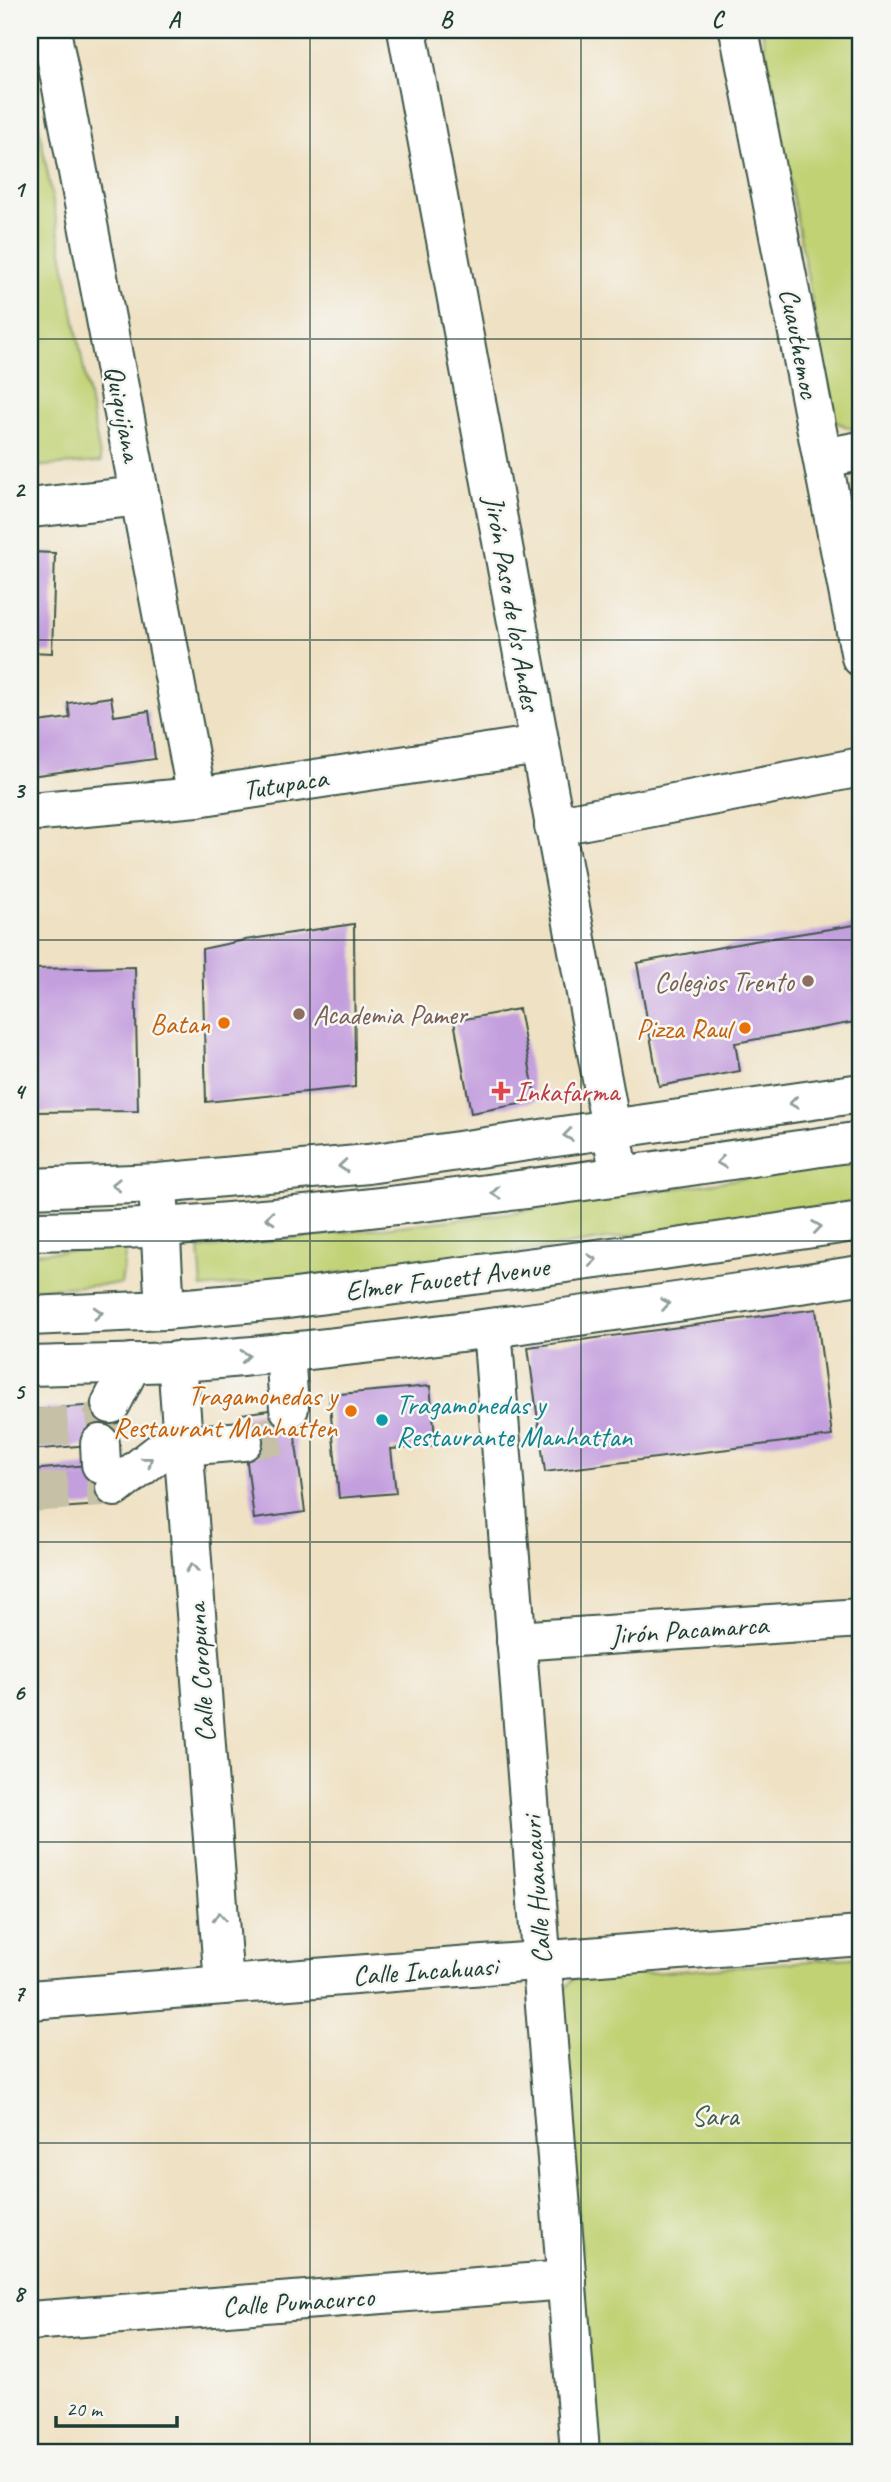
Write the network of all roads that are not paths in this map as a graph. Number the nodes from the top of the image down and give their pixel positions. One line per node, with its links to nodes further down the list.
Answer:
1 (407, 30): 9 (street, Jirón Paso de los Andes)
2 (739, 30): 5 (street, Cuauthemoc)
3 (45, 45): 6 (street, Quiquijana)
4 (861, 451): 5 (street)
5 (823, 458): 8 (street, Cuauthemoc)
6 (139, 496): 7 (street); 11 (street, Quiquijana)
7 (30, 508)
8 (861, 657)
9 (539, 745): 11 (street, Tutupaca); 13 (street, Jirón Paso de los Andes)
10 (861, 767): 13 (street)
11 (197, 797): 12 (street, Tutupaca)
12 (30, 812)
13 (554, 826): 15 (street, Jirón Paso de los Andes)
14 (861, 1093): 15 (street, one-way to 15)
15 (611, 1129): 17 (street, Jirón Paso de los Andes); 18 (street, one-way to 18)
16 (861, 1141): 17 (street, one-way to 17)
17 (620, 1176): 21 (street, one-way to 21)
18 (158, 1183): 19 (street, one-way to 19); 21 (street)
19 (30, 1188)
20 (861, 1221): 24 (street, Elmer Faucett Avenue, one-way to 20)
21 (161, 1227): 22 (street); 25 (street)
22 (30, 1231)
23 (861, 1275): 27 (street, Elmer Faucett Avenue, one-way to 23)
24 (280, 1300): 25 (street, Elmer Faucett Avenue); 28 (street)
25 (165, 1310): 26 (street, Elmer Faucett Avenue, one-way to 25)
26 (30, 1316)
27 (492, 1328): 28 (street, Elmer Faucett Avenue); 38 (street, Calle Huancauri)
28 (285, 1352): 29 (street, Elmer Faucett Avenue, one-way to 28); 33 (street)
29 (177, 1362): 30 (street, Elmer Faucett Avenue); 34 (street, Calle Coropuna)
30 (132, 1363): 31 (street, Elmer Faucett Avenue); 32 (street)
31 (30, 1366)
32 (111, 1404)
33 (289, 1408)
34 (182, 1441): 35 (street); 36 (street, one-way to 34); 41 (street, Calle Coropuna, one-way to 34)
35 (243, 1441)
36 (105, 1465)
37 (861, 1618): 38 (street, Jirón Pacamarca)
38 (516, 1641): 40 (street, Calle Huancauri)
39 (861, 1936): 40 (street, Calle Incahuasi)
40 (541, 1961): 41 (street, Calle Incahuasi); 43 (street, Calle Huancauri)
41 (224, 1985): 42 (street, Calle Incahuasi)
42 (30, 2000)
43 (566, 2280): 44 (street, Calle Pumacurco); 45 (street, Calle Huancauri)
44 (30, 2321)
45 (580, 2452)

